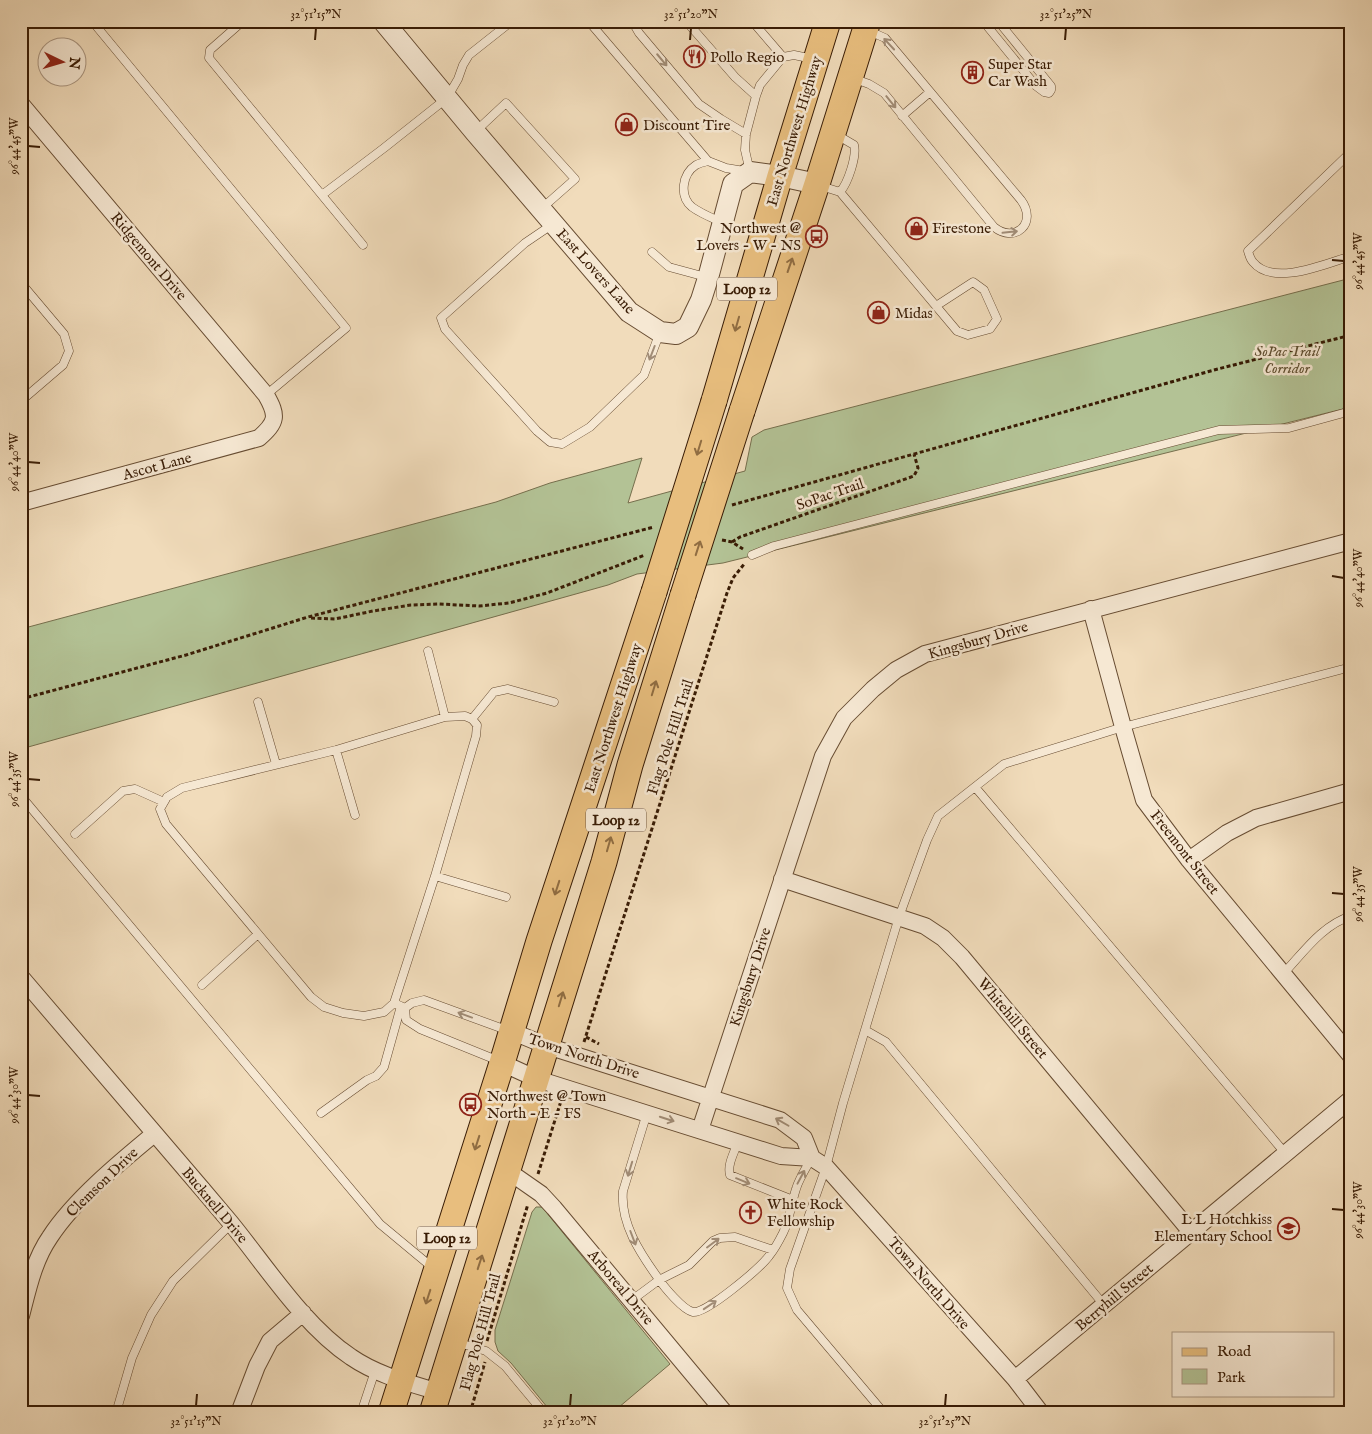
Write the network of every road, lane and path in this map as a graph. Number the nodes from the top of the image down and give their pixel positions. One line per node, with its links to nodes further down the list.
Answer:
1 (92, 21): 42 (lane)
2 (243, 21): 30 (lane)
3 (383, 21): 18 (street, East Lovers Lane)
4 (512, 21): 18 (lane)
5 (632, 21): 23 (lane, one-way to 23)
6 (686, 21): 17 (lane)
7 (752, 21): 13 (lane)
8 (828, 21): 14 (main road, East Northwest Highway / Loop 12)
9 (983, 21): 10 (lane)
10 (998, 21)
11 (591, 24): 25 (lane)
12 (867, 25): 15 (main road, East Northwest Highway / Loop 12); 16 (lane, one-way to 12)
13 (784, 58): 14 (lane); 17 (lane)
14 (816, 60): 27 (main road, East Northwest Highway / Loop 12)
15 (850, 77): 20 (lane, one-way to 20); 22 (main road, East Northwest Highway / Loop 12)
16 (930, 92): 20 (lane); 20 (lane, one-way to 16)
17 (756, 96): 23 (lane)
18 (447, 98): 21 (street, East Lovers Lane); 30 (lane)
19 (21, 104): 42 (street, Ridgemont Drive)
20 (902, 116)
21 (475, 132): 31 (street, East Lovers Lane); 31 (lane)
22 (833, 132): 28 (main road, East Northwest Highway / Loop 12); 29 (lane)
23 (746, 134): 26 (lane)
24 (1351, 152): 35 (lane)
25 (708, 161): 26 (lane); 32 (lane)
26 (750, 172): 27 (street); 32 (street)
27 (780, 176): 28 (street); 83 (main road, East Northwest Highway / Loop 12, one-way to 83, bridge)
28 (817, 184): 29 (lane); 86 (main road, East Northwest Highway / Loop 12, one-way to 28, bridge)
29 (840, 192): 38 (lane)
30 (322, 195): 33 (lane)
31 (547, 217): 39 (street, East Lovers Lane); 39 (lane, one-way to 31)
32 (722, 223): 36 (street)
33 (363, 245)
34 (652, 252): 36 (lane)
35 (1351, 256)
36 (708, 278): 39 (street)
37 (21, 283): 41 (lane)
38 (936, 306): 38 (lane)
39 (660, 332)
40 (1351, 334): 44 (path)
41 (21, 401)
42 (270, 402): 45 (street, Ascot Lane)
43 (1351, 411): 52 (lane)
44 (914, 454): 46 (path); 50 (path, SoPac Trail)
45 (21, 503)
46 (731, 505)
47 (655, 527): 54 (path)
48 (719, 539): 50 (path)
49 (1351, 541): 53 (street, Kingsbury Drive)
50 (732, 542): 52 (path)
51 (654, 553): 54 (path)
52 (752, 555): 84 (path, Flag Pole Hill Trail)
53 (1091, 609): 62 (street, Freemont Street); 73 (street, Kingsbury Drive)
54 (308, 617): 57 (path)
55 (428, 651): 60 (lane)
56 (1351, 668): 62 (lane)
57 (21, 699)
58 (258, 702): 64 (lane)
59 (554, 702): 61 (lane)
60 (445, 717): 61 (lane); 63 (lane)
61 (472, 719): 72 (lane)
62 (1122, 727): 65 (lane); 71 (street, Freemont Street)
63 (336, 750): 64 (lane); 69 (lane)
64 (276, 764): 68 (lane)
65 (975, 787): 76 (lane); 99 (lane)
66 (1351, 791): 71 (street)
67 (21, 796): 109 (lane)
68 (164, 802): 70 (lane); 77 (lane)
69 (355, 815)
70 (75, 834)
71 (1189, 860): 78 (street, Freemont Street)
72 (435, 876): 74 (lane); 81 (lane)
73 (782, 879): 76 (street, Whitehill Street); 91 (street, Kingsbury Drive)
74 (506, 897)
75 (1351, 916): 78 (lane)
76 (899, 917): 82 (lane); 107 (street, Whitehill Street)
77 (258, 934): 80 (lane); 81 (lane)
78 (1283, 974): 88 (street, Freemont Street)
79 (21, 977): 97 (street, Bucknell Drive)
80 (202, 985)
81 (400, 1006): 83 (lane, one-way to 81); 89 (lane); 94 (lane)
82 (865, 1030): 101 (lane); 112 (lane)
83 (511, 1031): 86 (street, Town North Drive); 89 (main road, East Northwest Highway / Loop 12)
84 (586, 1037): 85 (path, Flag Pole Hill Trail); 87 (path)
85 (584, 1045)
86 (547, 1046): 90 (main road, East Northwest Highway / Loop 12); 91 (street, Town North Drive)
87 (603, 1046)
88 (1351, 1056)
89 (502, 1063): 90 (street, Town North Drive); 109 (main road, East Northwest Highway / Loop 12, one-way to 109)
90 (537, 1079): 95 (street, Town North Drive); 102 (main road, East Northwest Highway / Loop 12)
91 (712, 1097): 96 (street, Kingsbury Drive); 100 (street, Town North Drive, one-way to 91)
92 (562, 1098): 103 (path)
93 (1351, 1098): 99 (street, Berryhill Street)
94 (321, 1113)
95 (647, 1113): 96 (street, Town North Drive, one-way to 96); 110 (lane, one-way to 110)
96 (700, 1130): 98 (street, Town North Drive)
97 (154, 1134): 106 (street, Bucknell Drive); 114 (street, Clemson Drive)
98 (738, 1142): 100 (street, Town North Drive); 105 (lane, one-way to 105)
99 (1285, 1154): 107 (street, Berryhill Street)
100 (812, 1158): 101 (street, Town North Drive); 105 (lane, one-way to 100)
101 (826, 1167): 118 (street, Town North Drive); 128 (lane)
102 (508, 1171): 111 (street, Arboreal Drive); 115 (main road, East Northwest Highway / Loop 12, one-way to 102)
103 (538, 1174)
104 (530, 1199): 116 (path, Flag Pole Hill Trail)
105 (793, 1200): 108 (lane)
106 (231, 1224): 113 (street, Bucknell Drive); 121 (lane)
107 (1191, 1232): 112 (street, Berryhill Street)
108 (773, 1250): 110 (lane, one-way to 108); 110 (lane, one-way to 108)
109 (436, 1271): 119 (main road, East Northwest Highway / Loop 12, one-way to 119)
110 (659, 1280): 111 (lane)
111 (632, 1300): 127 (street, Arboreal Drive)
112 (1104, 1305): 118 (street, Berryhill Street)
113 (303, 1313): 117 (street, Bucknell Drive); 122 (street)
114 (21, 1316)
115 (455, 1341): 116 (lane); 120 (main road, East Northwest Highway / Loop 12)
116 (486, 1351): 125 (path, Flag Pole Hill Trail); 126 (lane)
117 (375, 1370): 119 (street, Bucknell Drive); 123 (lane)
118 (1015, 1379): 129 (street, Town North Drive)
119 (400, 1380): 120 (street, Bucknell Drive); 124 (main road, East Northwest Highway / Loop 12)
120 (435, 1402)
121 (116, 1413)
122 (239, 1413)
123 (361, 1413)
124 (390, 1413)
125 (470, 1413)
126 (544, 1413)
127 (725, 1413)
128 (884, 1413)
129 (1041, 1413)

